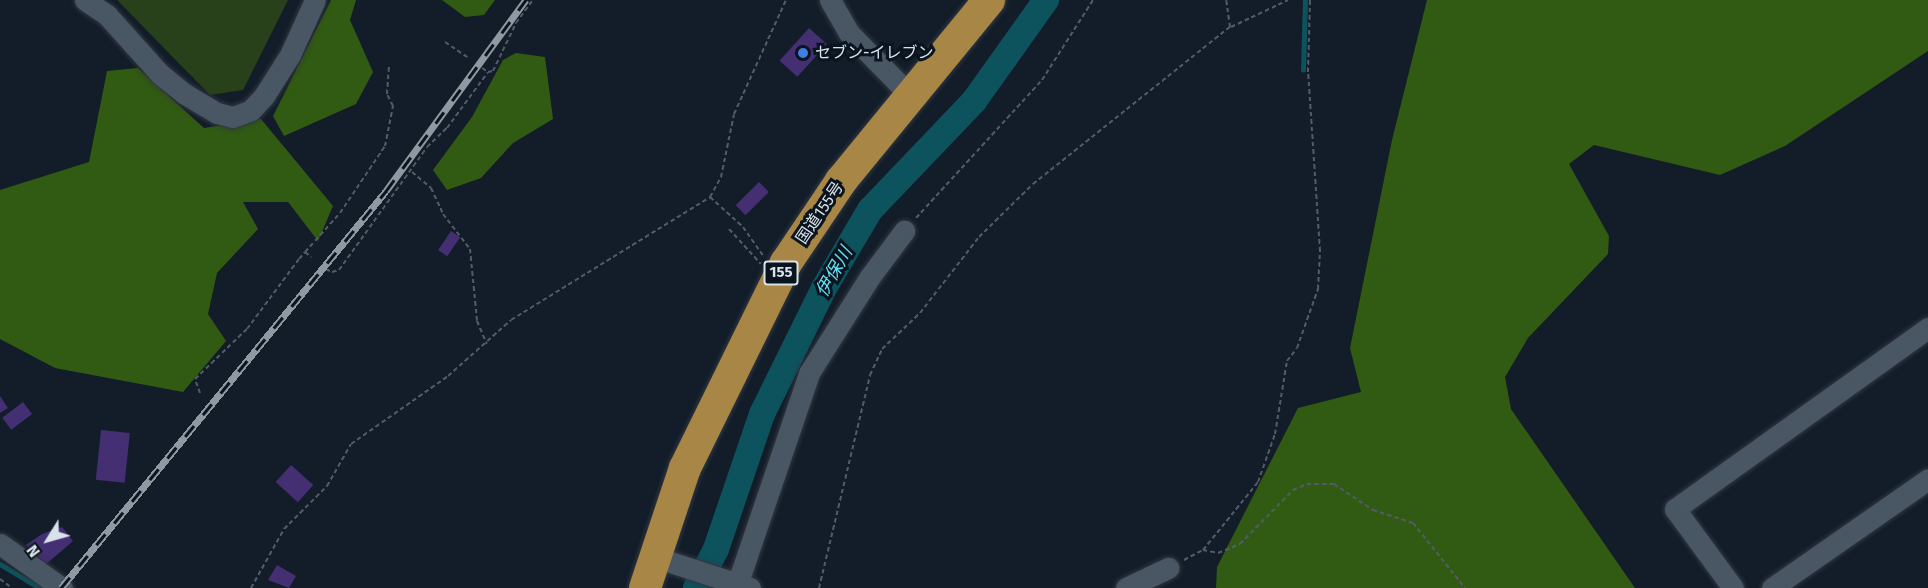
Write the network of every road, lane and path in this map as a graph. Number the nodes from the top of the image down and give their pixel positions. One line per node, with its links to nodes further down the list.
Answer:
1 (85, 0): 2 (street)
2 (315, 0)
3 (533, 0): 16 (path)
4 (786, 0): 19 (path)
5 (830, 0): 17 (street)
6 (989, 0): 17 (highway, 国道155号 / 155)
7 (1093, 0): 21 (path)
8 (1226, 0): 11 (path)
9 (1288, 0): 11 (path)
10 (1310, 0): 31 (path)
11 (1230, 27): 40 (path)
12 (445, 42): 13 (path)
13 (466, 57)
14 (389, 66): 22 (path)
15 (482, 68): 16 (path)
16 (488, 72): 18 (path)
17 (910, 95): 25 (highway, 国道155号 / 155)
18 (411, 171): 24 (path); 27 (path)
19 (710, 197): 25 (path); 27 (path)
20 (729, 229): 25 (path)
21 (904, 231): 35 (street)
22 (305, 252): 23 (path); 28 (path)
23 (311, 257)
24 (326, 269)
25 (775, 270): 32 (highway, 国道155号 / 155)
26 (1928, 328): 43 (street)
27 (487, 344): 38 (path)
28 (200, 393)
29 (1928, 479): 44 (street)
30 (0, 544): 37 (street)
31 (1203, 550): 33 (path); 42 (path)
32 (655, 557): 35 (street); 39 (highway, 国道155号 / 155)
33 (1168, 568): 41 (street)
34 (0, 579): 36 (path)
35 (739, 585)
36 (12, 588)
37 (62, 588)
38 (251, 588)
39 (645, 588)
40 (819, 588)
41 (1126, 588)
42 (1465, 588)
43 (1732, 588)
44 (1772, 588)

